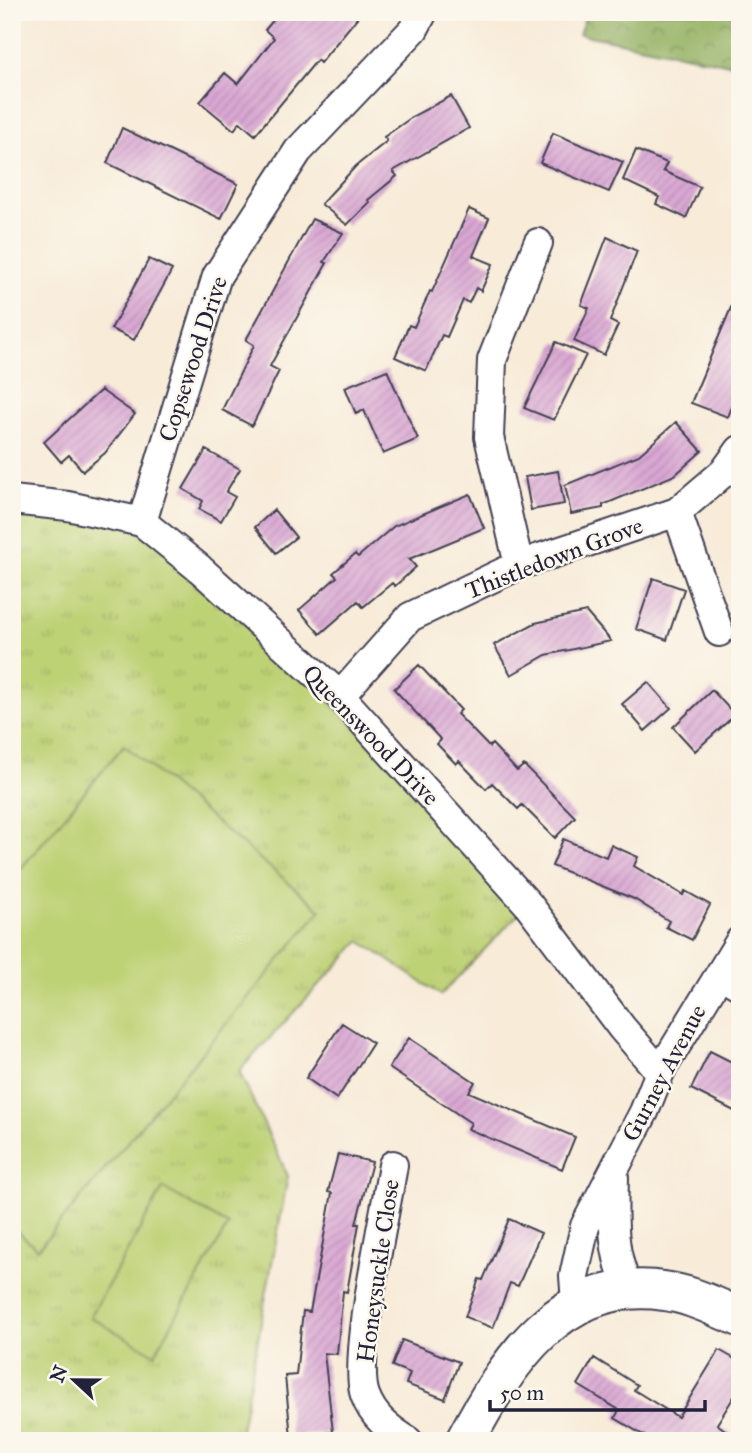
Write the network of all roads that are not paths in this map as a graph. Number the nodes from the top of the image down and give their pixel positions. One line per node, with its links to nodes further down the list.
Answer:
1 (423, 12): 6 (street, Copsewood Drive)
2 (538, 243): 7 (street)
3 (740, 450): 5 (street, Thistledown Grove)
4 (12, 500): 6 (street, Queenswood Drive)
5 (677, 512): 7 (street, Thistledown Grove); 8 (street)
6 (142, 522): 9 (street, Queenswood Drive)
7 (519, 565): 9 (street, Thistledown Grove)
8 (719, 632)
9 (340, 696): 13 (street, Queenswood Drive)
10 (740, 941): 11 (street, Gurney Avenue)
11 (715, 979): 12 (lane); 13 (street, Gurney Avenue)
12 (740, 994)
13 (660, 1072): 15 (street, Gurney Avenue)
14 (393, 1165): 19 (street, Honeysuckle Close)
15 (614, 1171): 16 (street, Gurney Avenue); 17 (street, Gurney Avenue)
16 (629, 1289): 17 (street); 18 (street)
17 (576, 1303): 20 (street)
18 (740, 1317)
19 (408, 1441)
20 (465, 1441)

